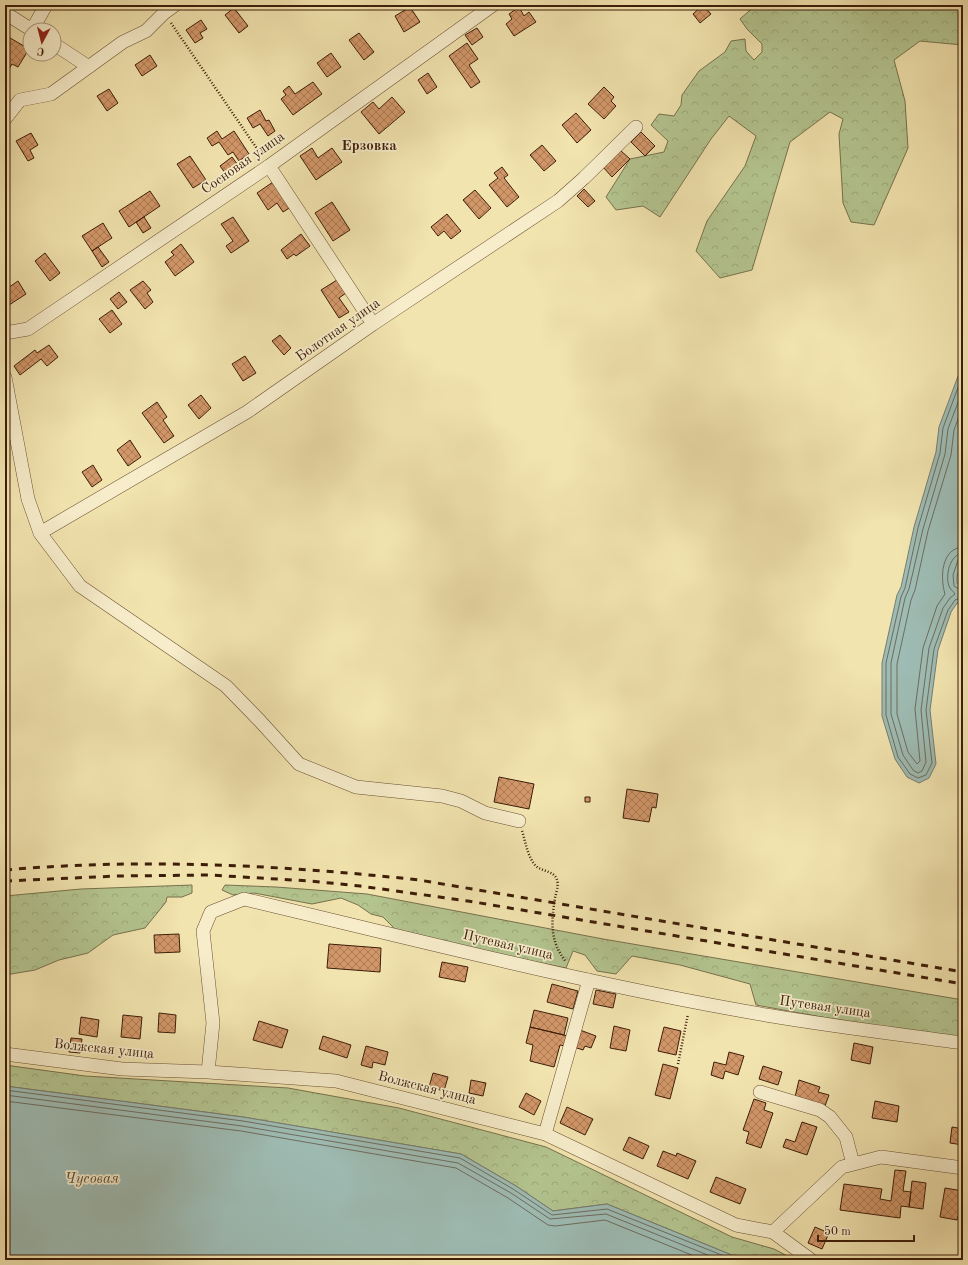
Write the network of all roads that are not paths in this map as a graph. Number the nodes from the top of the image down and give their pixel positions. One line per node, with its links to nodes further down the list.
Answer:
1 (46, 5): 5 (street)
2 (175, 5): 8 (street)
3 (493, 5): 11 (street, Сосновая улица)
4 (5, 13): 6 (street)
5 (36, 22)
6 (22, 24)
7 (62, 49): 8 (street)
8 (89, 67): 9 (street)
9 (5, 119)
10 (636, 127): 12 (street, Болотная улица)
11 (269, 166): 12 (street); 13 (street, Сосновая улица)
12 (373, 324): 15 (street, Болотная улица)
13 (5, 333)
14 (5, 378): 15 (street)
15 (40, 533): 16 (street)
16 (519, 821)
17 (589, 980): 18 (street, Путевая улица); 20 (street, Путевая улица); 22 (street)
18 (963, 1043)
19 (5, 1054): 20 (street, Волжская улица)
20 (208, 1072): 22 (street, Волжская улица)
21 (760, 1092): 23 (street)
22 (545, 1134): 25 (street, Волжская улица)
23 (853, 1164): 24 (street); 25 (street)
24 (963, 1168)
25 (773, 1232): 26 (street, Волжская улица)
26 (811, 1260)

